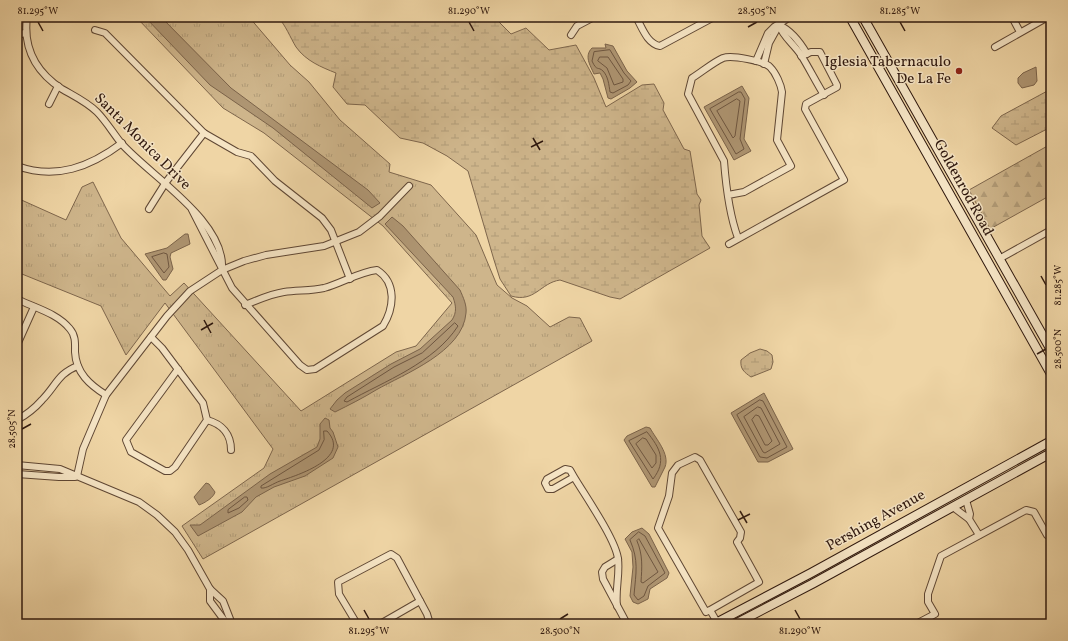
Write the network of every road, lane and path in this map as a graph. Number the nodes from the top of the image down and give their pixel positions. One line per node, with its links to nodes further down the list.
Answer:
1 (27, 17): 13 (street, Santa Monica Drive)
2 (594, 17): 15 (street)
3 (636, 17): 4 (street)
4 (714, 17)
5 (790, 17): 10 (street)
6 (850, 17): 19 (main road, Goldenrod Road)
7 (863, 17): 24 (main road, Goldenrod Road)
8 (1012, 17): 12 (street)
9 (1048, 17): 12 (street)
10 (778, 25): 17 (street); 18 (street); 20 (street)
11 (95, 30): 25 (street)
12 (1020, 32): 16 (street)
13 (25, 34): 14 (street); 21 (street, Santa Monica Drive)
14 (17, 35)
15 (571, 35)
16 (995, 47)
17 (804, 55): 22 (street); 22 (street)
18 (756, 61): 20 (street); 33 (street)
19 (876, 61): 24 (main road); 26 (main road, Goldenrod Road)
20 (764, 64): 33 (street)
21 (58, 86): 23 (street); 27 (street, Santa Monica Drive)
22 (824, 96): 36 (street)
23 (49, 104)
24 (924, 124): 32 (main road, Goldenrod Road)
25 (204, 133): 29 (street); 37 (street)
26 (919, 138): 31 (main road, Goldenrod Road); 32 (main road)
27 (122, 143): 28 (street); 29 (street, Santa Monica Drive)
28 (17, 166)
29 (166, 182): 34 (street); 40 (street, Santa Monica Drive)
30 (409, 186): 37 (street)
31 (946, 186): 39 (main road); 41 (main road, Goldenrod Road)
32 (960, 190): 39 (main road, Goldenrod Road)
33 (728, 195): 36 (street)
34 (149, 209)
35 (1051, 230): 39 (street)
36 (738, 238): 38 (street)
37 (336, 242): 40 (street); 42 (street)
38 (729, 244)
39 (999, 259): 48 (main road, Goldenrod Road)
40 (222, 270): 44 (street); 46 (street)
41 (997, 278): 48 (main road); 51 (main road, Goldenrod Road)
42 (350, 279): 44 (street); 44 (street)
43 (17, 299): 45 (street)
44 (245, 305)
45 (34, 307): 47 (street); 49 (street)
46 (151, 338): 50 (street); 52 (street)
47 (17, 346)
48 (1050, 347)
49 (78, 366): 52 (street); 53 (street)
50 (178, 369): 54 (street); 54 (street)
51 (1051, 374)
52 (106, 396): 60 (street)
53 (17, 420)
54 (207, 420): 56 (street)
55 (1051, 441): 72 (main road, Pershing Avenue)
56 (231, 450)
57 (1051, 453): 62 (main road, Pershing Avenue)
58 (20, 466): 59 (street); 60 (street)
59 (20, 474): 60 (street)
60 (77, 476): 68 (street)
61 (574, 477): 61 (street); 67 (street)
62 (966, 500): 63 (main road, Pershing Avenue); 64 (street)
63 (953, 507): 64 (street); 79 (main road, Pershing Avenue)
64 (969, 519): 65 (street)
65 (979, 535): 66 (street); 80 (street)
66 (1051, 538)
67 (618, 560): 70 (street); 70 (street)
68 (210, 589): 73 (street); 74 (street)
69 (420, 601): 75 (street); 76 (street); 77 (street)
70 (617, 606): 78 (street)
71 (710, 610): 71 (street); 72 (street)
72 (715, 623)
73 (227, 624)
74 (232, 624)
75 (357, 624)
76 (380, 624)
77 (430, 624)
78 (627, 624)
79 (735, 624)
80 (916, 624)

